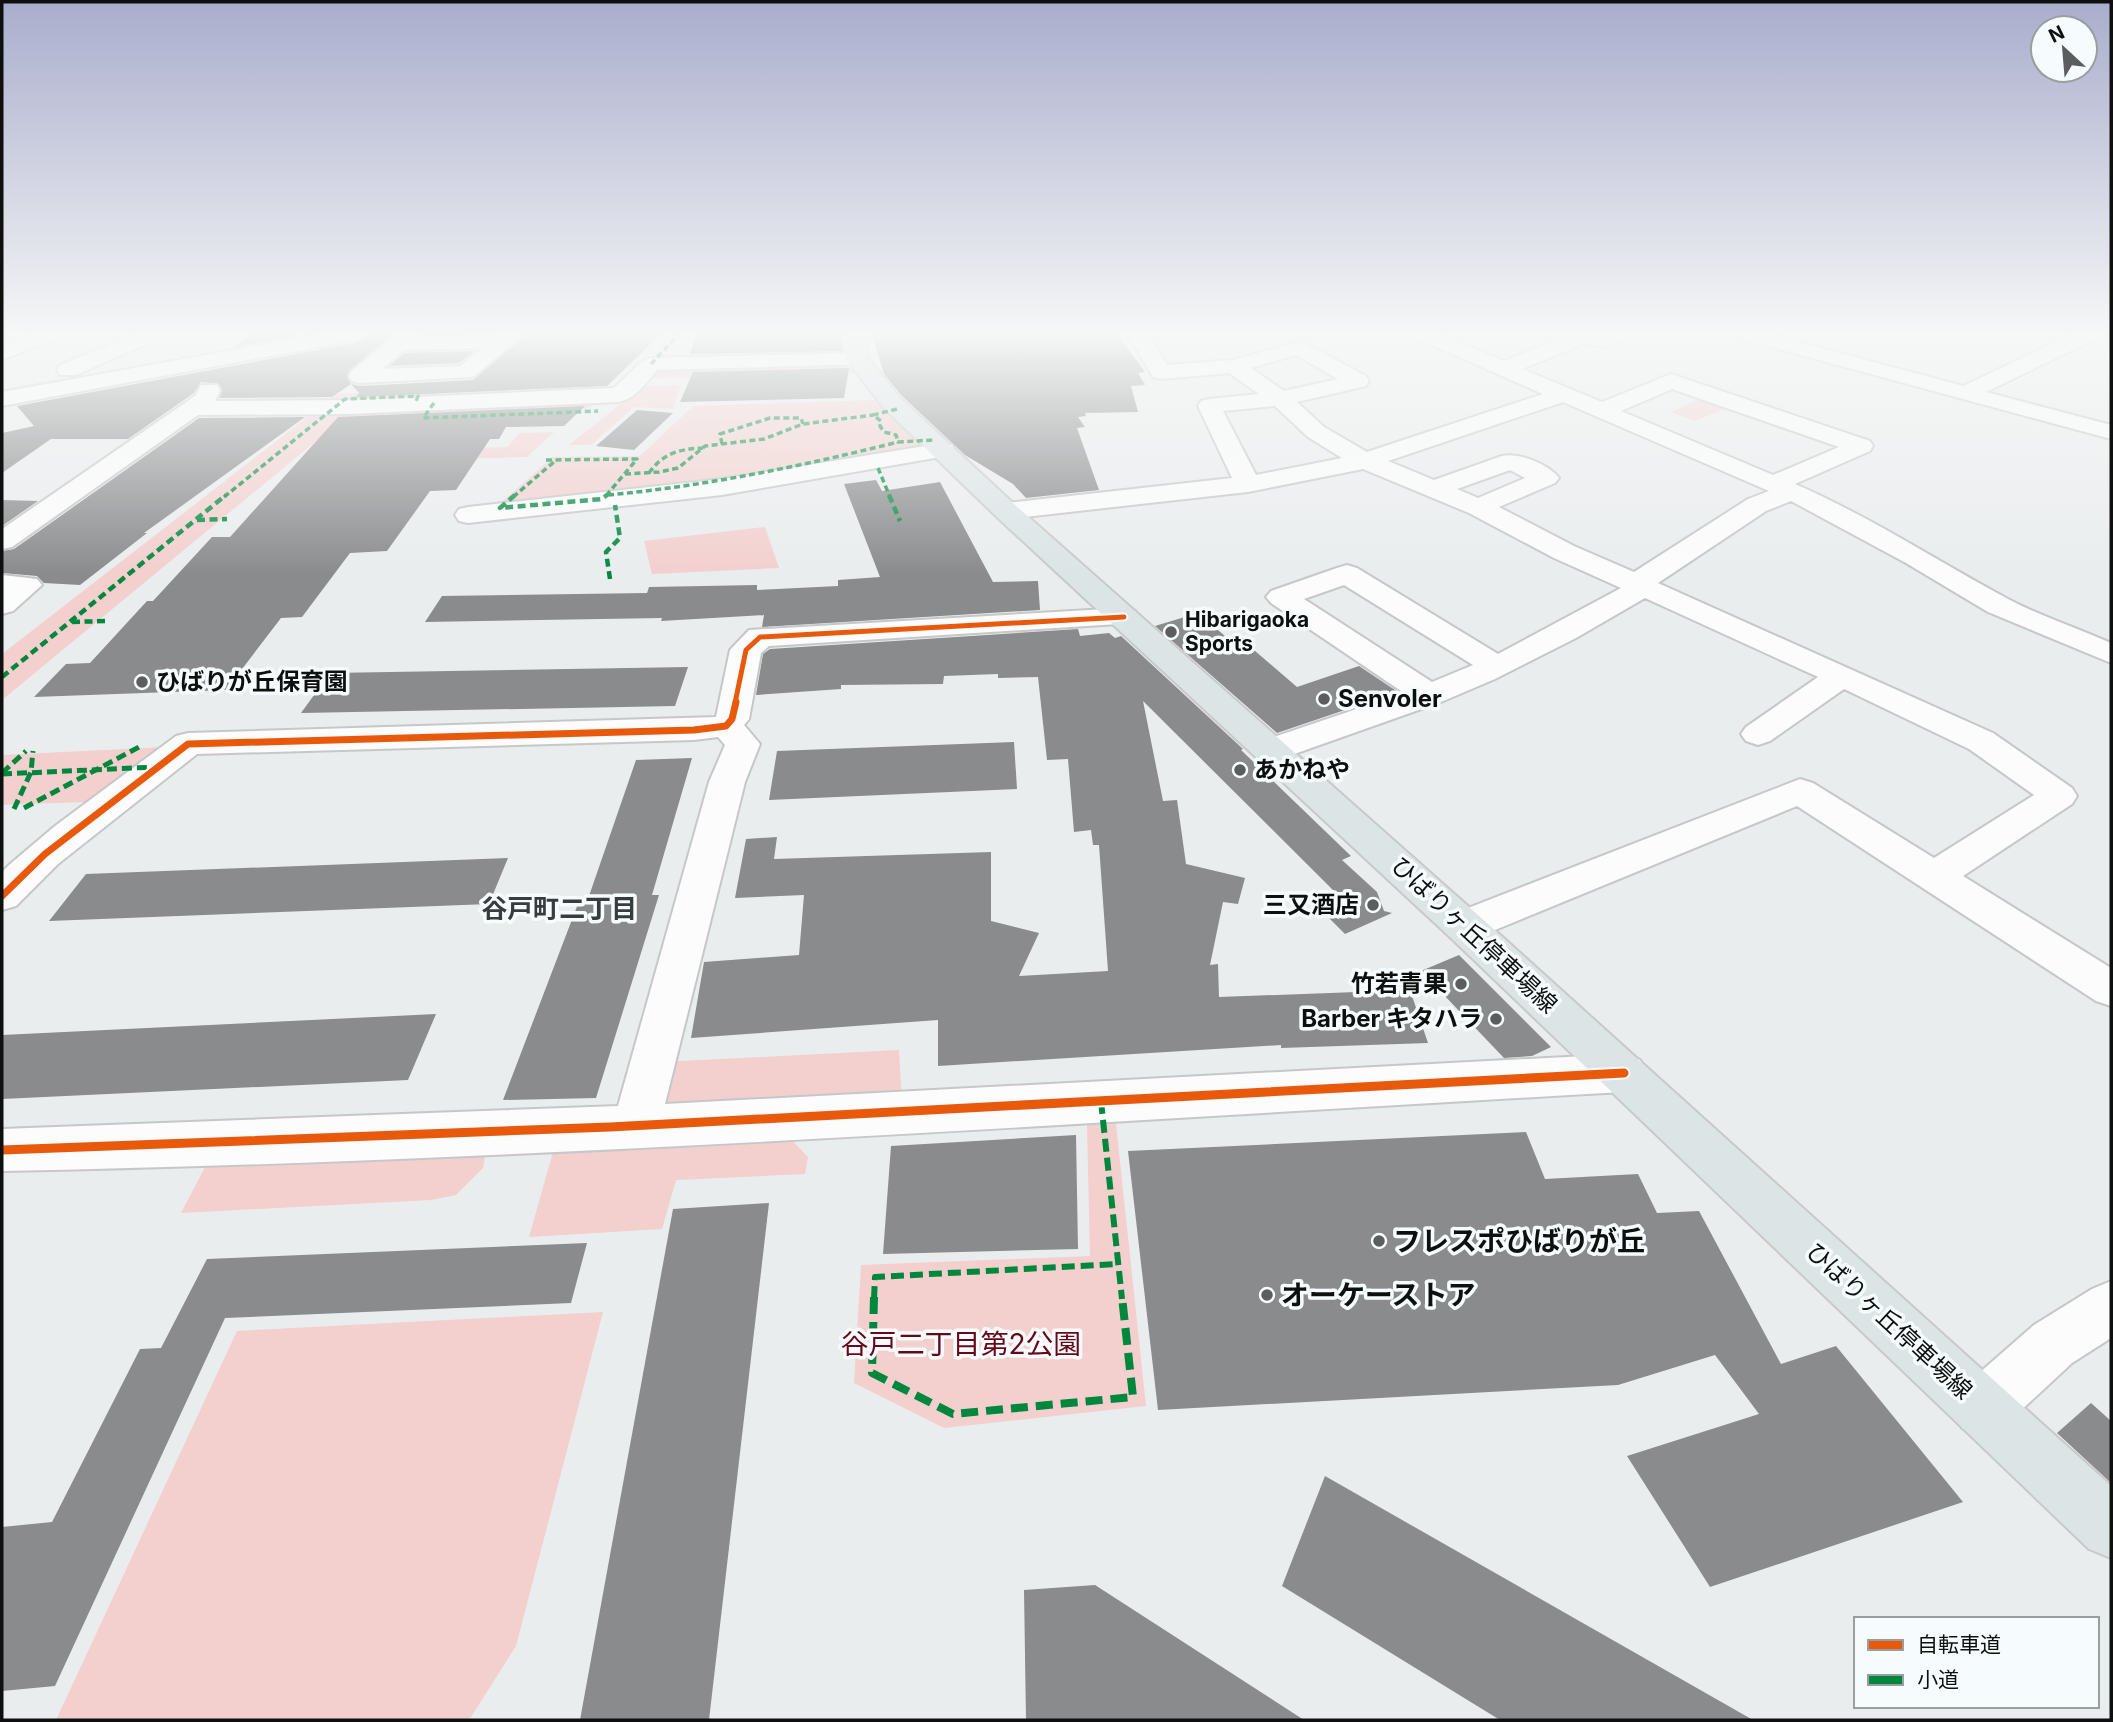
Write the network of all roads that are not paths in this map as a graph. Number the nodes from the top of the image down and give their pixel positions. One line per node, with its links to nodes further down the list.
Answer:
1 (184, 414): 18 (street)
2 (905, 414): 10 (main road, ひばりヶ丘停車場線)
3 (1213, 414): 12 (street)
4 (1297, 414): 11 (street)
5 (1504, 414): 11 (street)
6 (1613, 414): 13 (street)
7 (1768, 414): 13 (street)
8 (2042, 414): 9 (street)
9 (2111, 432)
10 (943, 450): 16 (main road, ひばりヶ丘停車場線); 17 (street)
11 (1365, 461): 12 (street); 14 (street)
12 (1248, 484): 16 (street)
13 (1782, 488): 20 (street); 23 (street)
14 (1434, 489): 15 (street); 15 (street)
15 (1478, 507): 20 (street)
16 (1006, 511): 22 (main road, ひばりヶ丘停車場線)
17 (468, 515)
18 (2, 541)
19 (2, 584): 21 (street)
20 (1639, 585): 24 (street); 25 (street)
21 (2, 604)
22 (1124, 617): 27 (street); 29 (main road, ひばりヶ丘停車場線)
23 (2111, 654)
24 (1496, 666): 26 (street); 26 (street)
25 (1841, 676): 28 (street); 30 (street)
26 (1429, 695): 29 (street)
27 (726, 726): 31 (street); 35 (street)
28 (1758, 734)
29 (1271, 750): 32 (main road, ひばりヶ丘停車場線)
30 (1935, 875): 32 (street); 33 (street)
31 (2, 896)
32 (1464, 926): 34 (main road, ひばりヶ丘停車場線)
33 (2111, 989)
34 (1624, 1073): 35 (street); 38 (main road, ひばりヶ丘停車場線)
35 (636, 1125): 36 (street)
36 (2, 1150)
37 (2111, 1307): 38 (street)
38 (1982, 1408): 39 (main road, ひばりヶ丘停車場線)
39 (2111, 1527)

